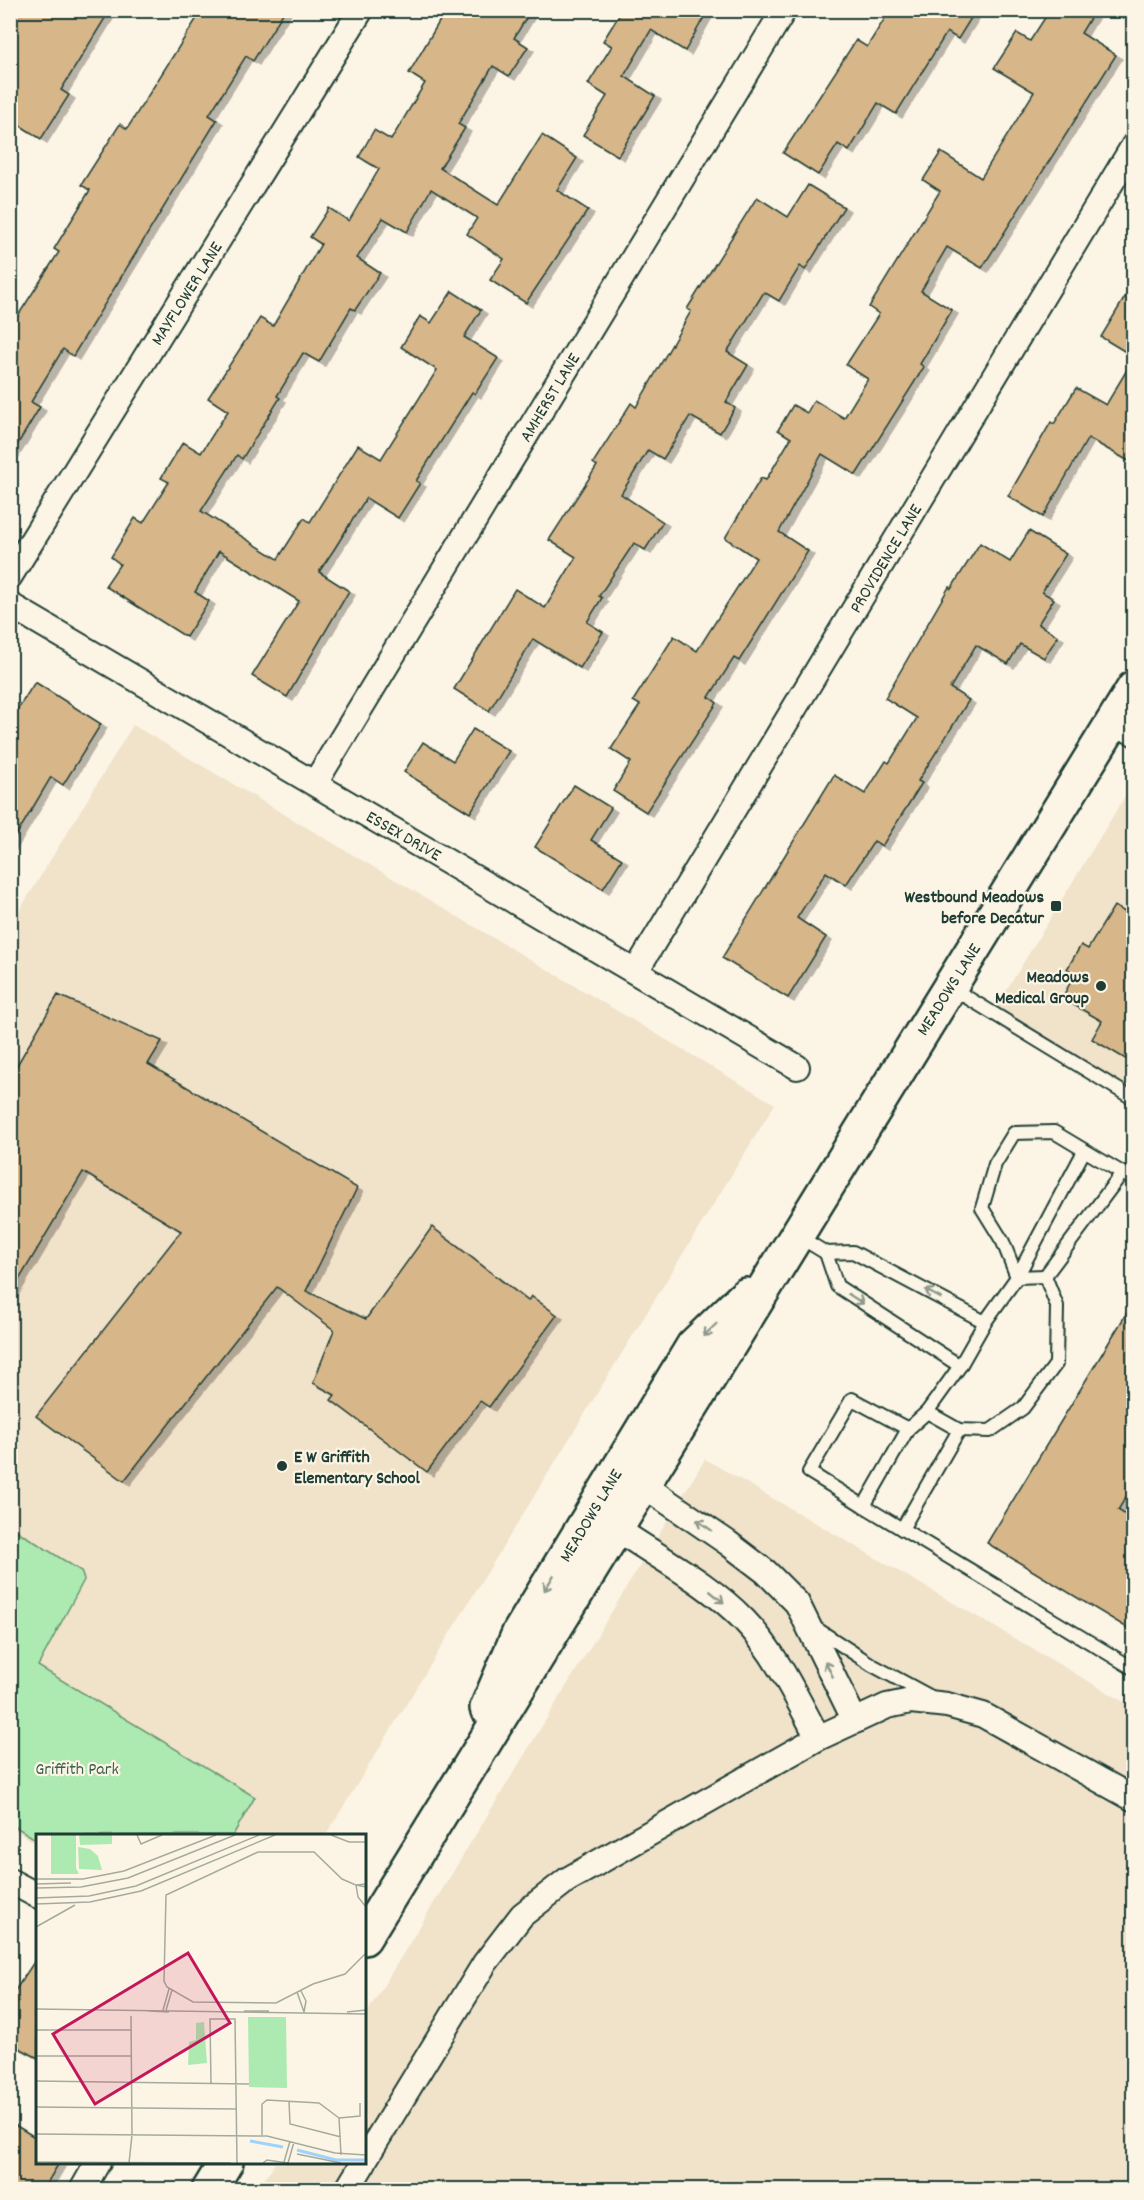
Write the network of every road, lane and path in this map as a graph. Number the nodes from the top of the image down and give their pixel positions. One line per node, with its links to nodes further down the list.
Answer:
1 (361, 10): 4 (street, MAYFLOWER LANE)
2 (784, 10): 8 (street, AMHERST LANE)
3 (1134, 145): 9 (street, PROVIDENCE LANE)
4 (10, 576)
5 (10, 605): 8 (street, ESSEX DRIVE)
6 (1134, 688): 7 (street, MEADOWS LANE)
7 (1122, 733): 10 (street, MEADOWS LANE)
8 (315, 783): 9 (street, ESSEX DRIVE)
9 (636, 971): 11 (street, ESSEX DRIVE)
10 (950, 987): 12 (lane); 16 (street, MEADOWS LANE)
11 (796, 1067)
12 (1134, 1100)
13 (1084, 1151): 14 (lane); 19 (lane); 19 (lane)
14 (1122, 1173): 15 (lane); 18 (lane)
15 (1134, 1180)
16 (790, 1248): 17 (lane); 25 (street, MEADOWS LANE); 35 (street, MEADOWS LANE, one-way to 35)
17 (825, 1253): 20 (lane, one-way to 17); 21 (lane, one-way to 21)
18 (1045, 1276): 19 (lane); 24 (lane)
19 (1017, 1277): 20 (lane)
20 (985, 1322): 21 (lane)
21 (960, 1366): 22 (lane)
22 (927, 1412): 23 (lane); 24 (lane)
23 (908, 1430): 26 (lane); 26 (lane)
24 (959, 1430): 28 (lane)
25 (643, 1485): 27 (street, MEADOWS LANE); 29 (street, one-way to 25)
26 (864, 1506): 28 (lane)
27 (617, 1529): 33 (street, one-way to 33); 35 (street, MEADOWS LANE)
28 (902, 1529): 30 (lane)
29 (808, 1623): 31 (lane); 32 (street, one-way to 29)
30 (1134, 1669)
31 (947, 1705): 32 (street); 34 (street)
32 (855, 1721): 33 (street)
33 (818, 1738): 39 (street)
34 (1134, 1799)
35 (448, 1803): 38 (street, MEADOWS LANE)
36 (10, 1881): 37 (street)
37 (36, 1895)
38 (366, 1935)
39 (366, 2159)
40 (97, 2164): 43 (street)
41 (225, 2164): 44 (street)
42 (363, 2164): 45 (street)
43 (82, 2190)
44 (209, 2190)
45 (348, 2190)

